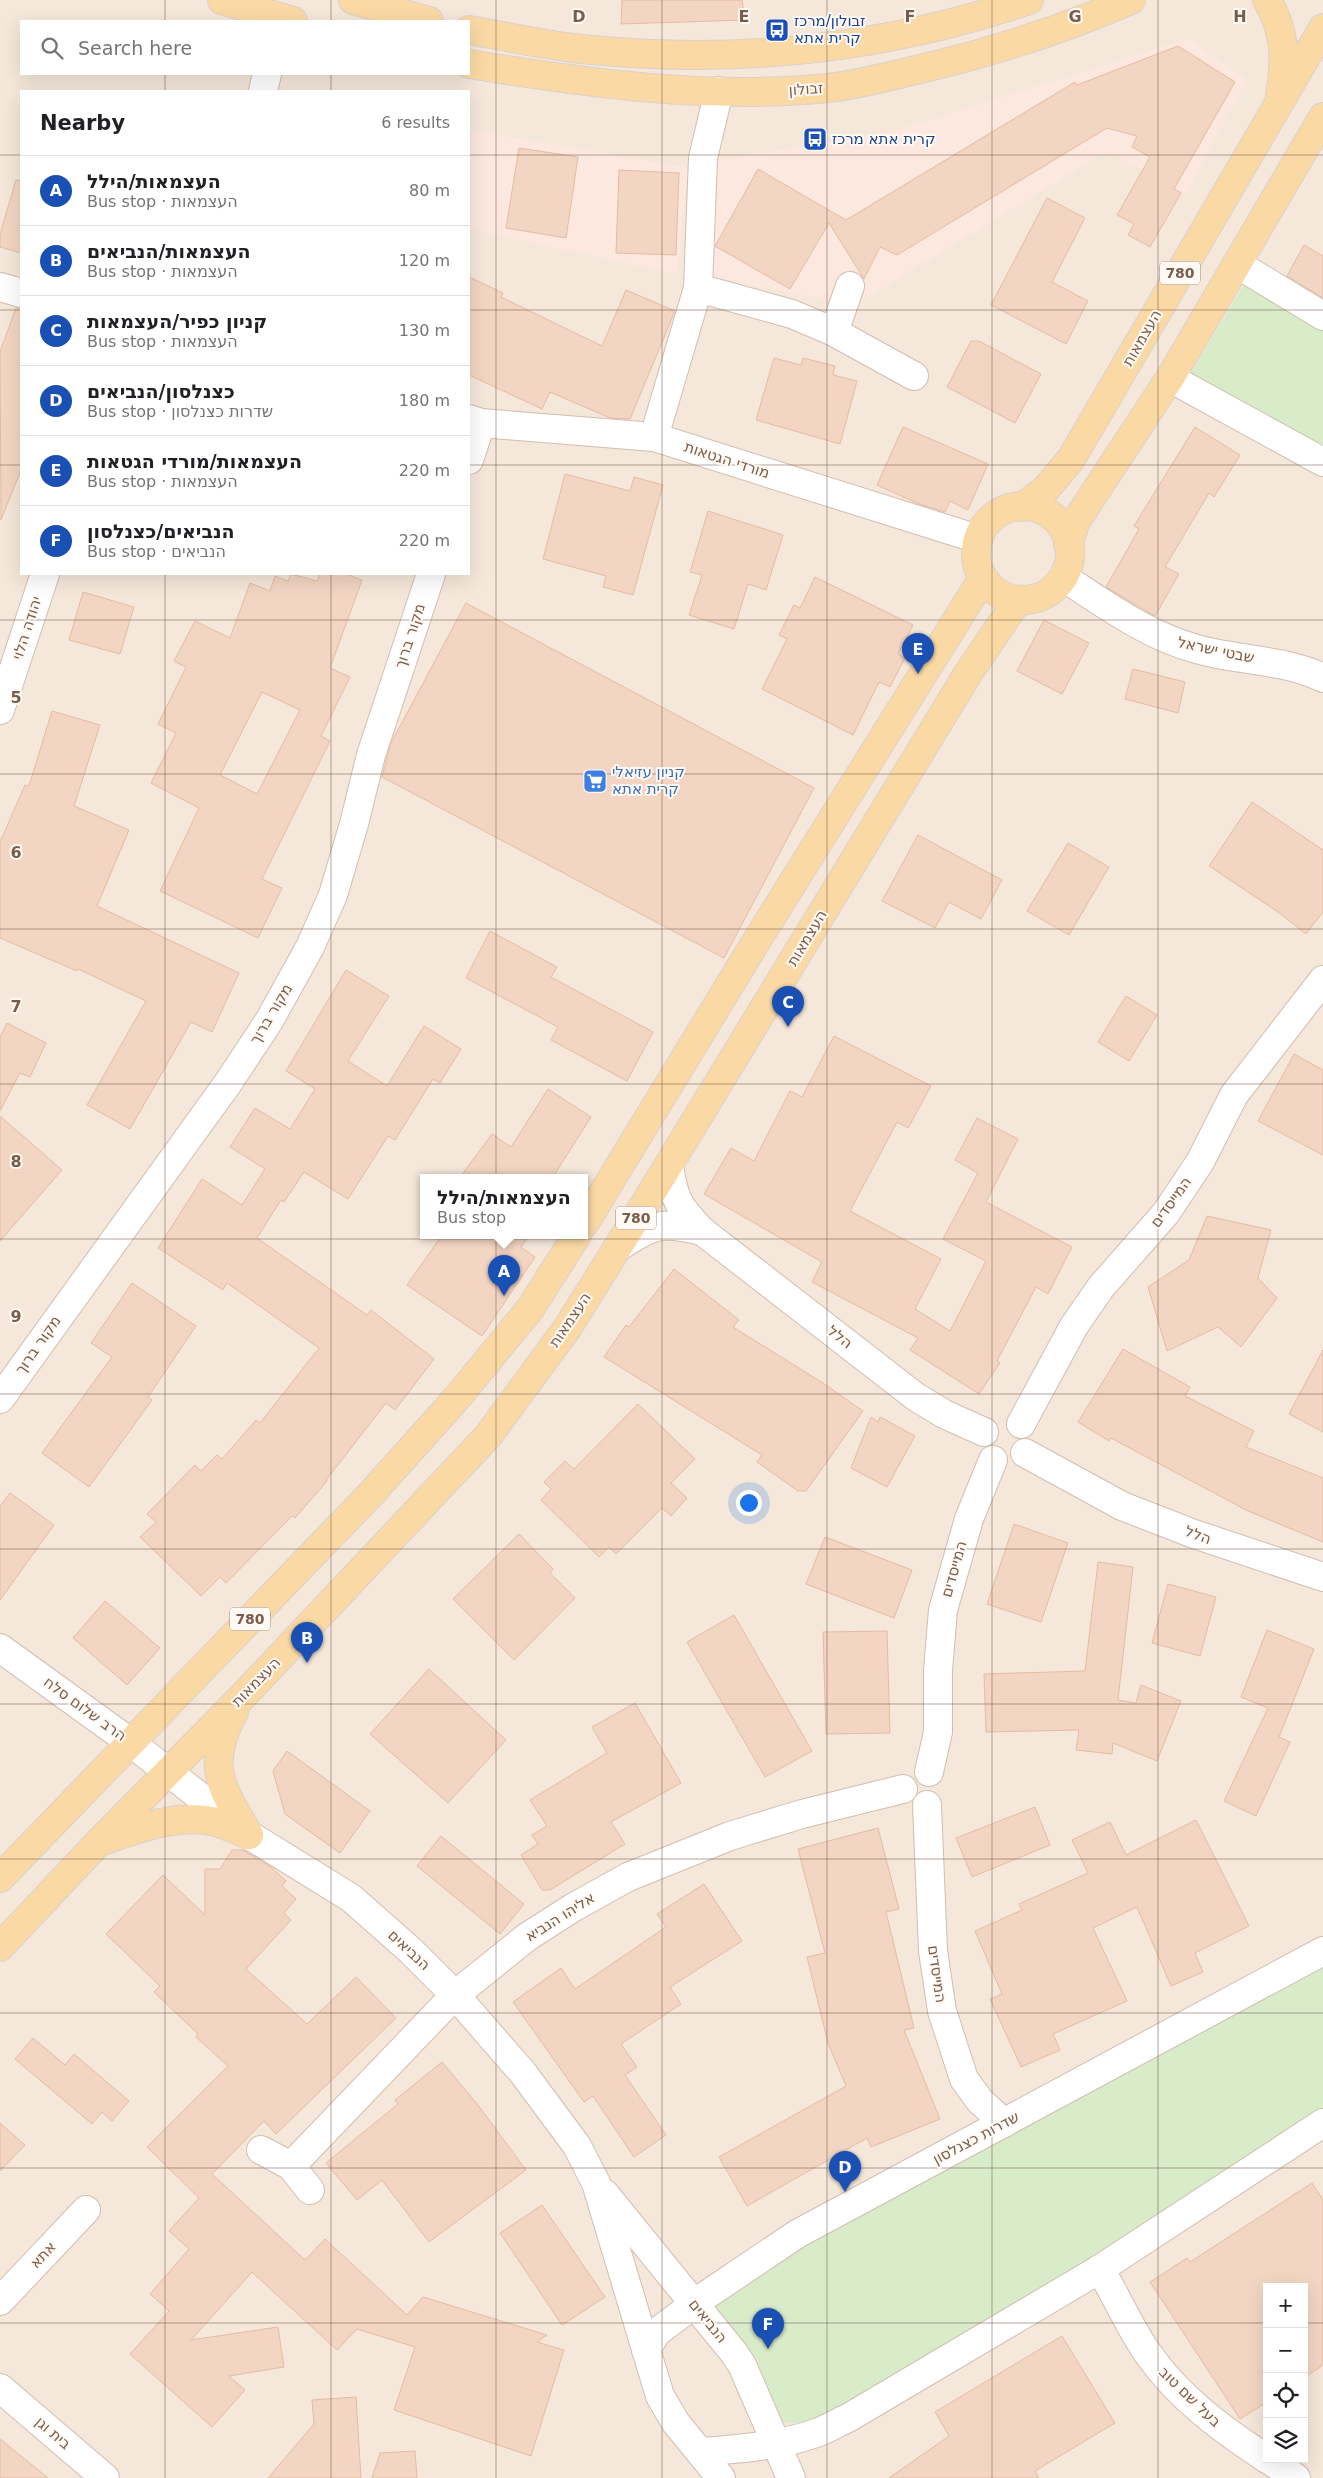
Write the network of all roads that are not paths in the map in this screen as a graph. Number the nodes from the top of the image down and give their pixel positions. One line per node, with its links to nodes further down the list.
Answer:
1 (222, 0): 6 (main road)
2 (353, 0): 7 (main road)
3 (1029, 0): 9 (main road)
4 (1131, 0): 13 (main road, זבולון)
5 (1267, 0): 14 (main road)
6 (285, 20)
7 (425, 20)
8 (1323, 28): 14 (main road, העצמאות / 780)
9 (470, 30)
10 (470, 64): 13 (main road, זבולון)
11 (267, 75): 12 (street)
12 (263, 90)
13 (719, 91): 19 (street)
14 (1279, 105): 29 (main road, העצמאות / 780)
15 (1323, 117): 16 (main road, 780)
16 (1237, 264): 21 (street); 24 (main road, 780)
17 (850, 286): 22 (street)
18 (0, 288): 20 (street)
19 (698, 288): 22 (street); 26 (street)
20 (20, 293)
21 (1323, 316)
22 (834, 332): 23 (street)
23 (914, 376)
24 (1170, 378): 28 (street); 31 (main road, 780)
25 (475, 421): 26 (street, מורדי הגטאות); 27 (street)
26 (654, 437): 30 (street, מורדי הגטאות)
27 (470, 454)
28 (1323, 462)
29 (1022, 507): 30 (main road); 31 (main road)
30 (978, 539): 35 (main road)
31 (1068, 544): 34 (main road)
32 (45, 575): 38 (street, יהודה הלוי)
33 (431, 575): 45 (street, מקור ברוך)
34 (1064, 577): 36 (main road); 37 (street, שבטי ישראל)
35 (983, 578): 36 (main road); 41 (main road, 780)
36 (1018, 600): 40 (main road, העצמאות / 780)
37 (1323, 678)
38 (0, 710)
39 (1323, 980): 46 (street, המייסדים)
40 (669, 1166): 42 (street, הלל); 44 (main road, העצמאות / 780)
41 (588, 1217)
42 (702, 1231): 44 (street, הלל); 47 (street, הלל)
43 (574, 1239): 53 (main road, 780)
44 (618, 1247): 52 (main road, העצמאות / 780)
45 (0, 1399)
46 (1020, 1424): 47 (street); 48 (street)
47 (984, 1432): 49 (street)
48 (1025, 1453): 49 (street); 50 (street, הלל)
49 (993, 1460): 55 (street, המייסדים)
50 (1323, 1576)
51 (0, 1648): 53 (street, הרב שלום סלח)
52 (243, 1696): 54 (main road, העצמאות / 780); 58 (main road)
53 (130, 1742): 54 (street, הרב שלום סלח); 60 (main road, 780)
54 (168, 1772): 58 (street, הנביאים); 59 (main road, העצמאות / 780)
55 (929, 1772): 56 (street); 57 (street)
56 (903, 1789): 57 (street); 63 (street, אליהו הנביא)
57 (928, 1805): 64 (street, המייסדים)
58 (249, 1835): 59 (main road); 63 (street, הנביאים)
59 (99, 1842): 61 (main road, העצמאות / 780)
60 (0, 1878)
61 (0, 1947)
62 (1323, 1951): 64 (street, שדרות כצנלסון)
63 (455, 1995): 67 (street, אליהו הנביא); 68 (street, הנביאים)
64 (1004, 2123): 73 (street, שדרות כצנלסון)
65 (1323, 2123): 71 (street)
66 (262, 2150): 67 (street)
67 (291, 2166): 69 (street)
68 (596, 2183): 73 (street, הנביאים); 74 (street, הנביאים)
69 (310, 2190)
70 (86, 2210): 72 (street, אתא)
71 (1100, 2269): 76 (street); 78 (street, בעל שם טוב)
72 (0, 2301)
73 (694, 2304): 74 (street, שדרות כצנלסון); 76 (street, הנביאים)
74 (646, 2350): 77 (street, הנביאים)
75 (0, 2388): 80 (street, בית וגן)
76 (776, 2442): 77 (street); 82 (street, הנביאים)
77 (700, 2452): 81 (street, הנביאים)
78 (1263, 2456)
79 (1273, 2463): 83 (street, בעל שם טוב)
80 (105, 2478)
81 (721, 2478)
82 (791, 2478)
83 (1296, 2478)

